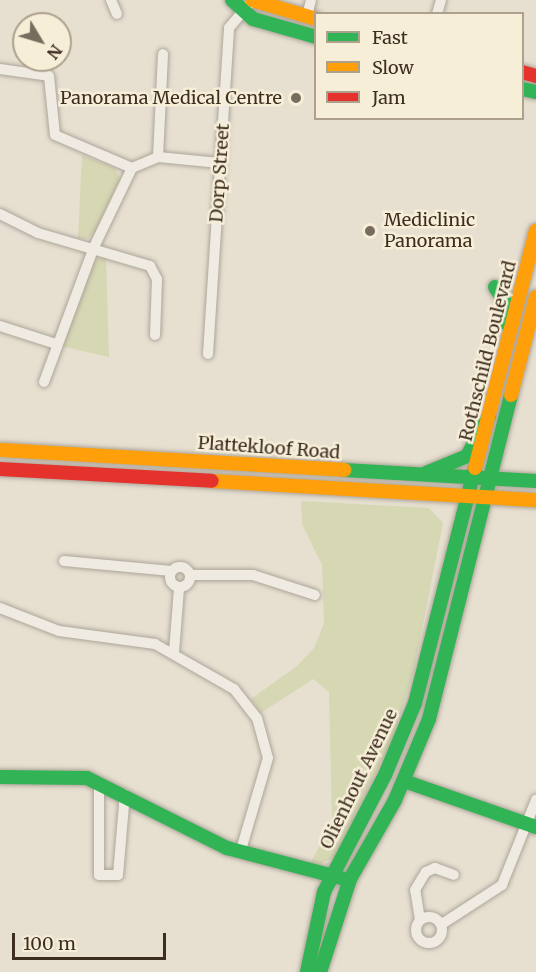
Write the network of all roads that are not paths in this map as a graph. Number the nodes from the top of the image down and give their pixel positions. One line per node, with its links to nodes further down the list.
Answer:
1 (111, 0): 5 (street)
2 (311, 0): 6 (street)
3 (252, 1): 4 (street, Dorp Street); 6 (street)
4 (236, 6): 7 (street); 11 (street, Dorp Street)
5 (117, 14)
6 (311, 17)
7 (314, 37)
8 (163, 54): 10 (street)
9 (0, 69): 12 (street)
10 (158, 157): 11 (street); 12 (street)
11 (220, 163): 21 (street, Dorp Street)
12 (132, 168): 15 (street)
13 (0, 214): 15 (street)
14 (536, 231): 22 (street, Rothschild Boulevard)
15 (94, 247): 19 (street); 20 (street)
16 (495, 287): 22 (street)
17 (536, 297): 29 (street, Rothschild Boulevard)
18 (0, 326): 20 (street)
19 (155, 335)
20 (56, 344): 23 (street)
21 (208, 354)
22 (499, 376): 24 (street, Rothschild Boulevard)
23 (44, 382)
24 (489, 416): 27 (street); 28 (street, Rothschild Boulevard)
25 (0, 450): 27 (street, Plattekloof Road)
26 (0, 469): 31 (street, Plattekloof Road)
27 (414, 476): 28 (street, Plattekloof Road)
28 (474, 480): 29 (street, Plattekloof Road); 31 (street, Rothschild Boulevard)
29 (491, 480): 30 (street, Plattekloof Road); 32 (street, Rothschild Boulevard)
30 (536, 481)
31 (471, 497): 32 (street, Plattekloof Road); 41 (street, Olienhout Avenue)
32 (486, 499): 33 (street, Plattekloof Road); 42 (street, Olienhout Avenue)
33 (536, 500)
34 (64, 561): 35 (street)
35 (172, 571): 36 (street); 37 (street)
36 (190, 575): 37 (street); 38 (street)
37 (179, 588): 40 (street)
38 (315, 595)
39 (0, 608): 40 (street)
40 (174, 652): 52 (street)
41 (399, 744): 44 (street); 51 (street, Olienhout Avenue)
42 (416, 752): 44 (street, Olienhout Avenue); 47 (street)
43 (0, 777): 45 (street)
44 (404, 781): 47 (street); 49 (street, Olienhout Avenue); 51 (street)
45 (99, 782): 46 (street); 46 (street)
46 (125, 794): 52 (street)
47 (446, 796): 49 (street); 50 (street)
48 (536, 800): 50 (street)
49 (381, 826): 55 (street, Olienhout Avenue)
50 (532, 826): 57 (street)
51 (356, 830): 54 (street, Olienhout Avenue)
52 (240, 853): 54 (street)
53 (454, 875): 56 (street)
54 (331, 877): 55 (street); 58 (street, Olienhout Avenue)
55 (350, 879): 59 (street, Olienhout Avenue)
56 (420, 920): 57 (street); 57 (street)
57 (442, 924)
58 (307, 972)
59 (320, 972)

